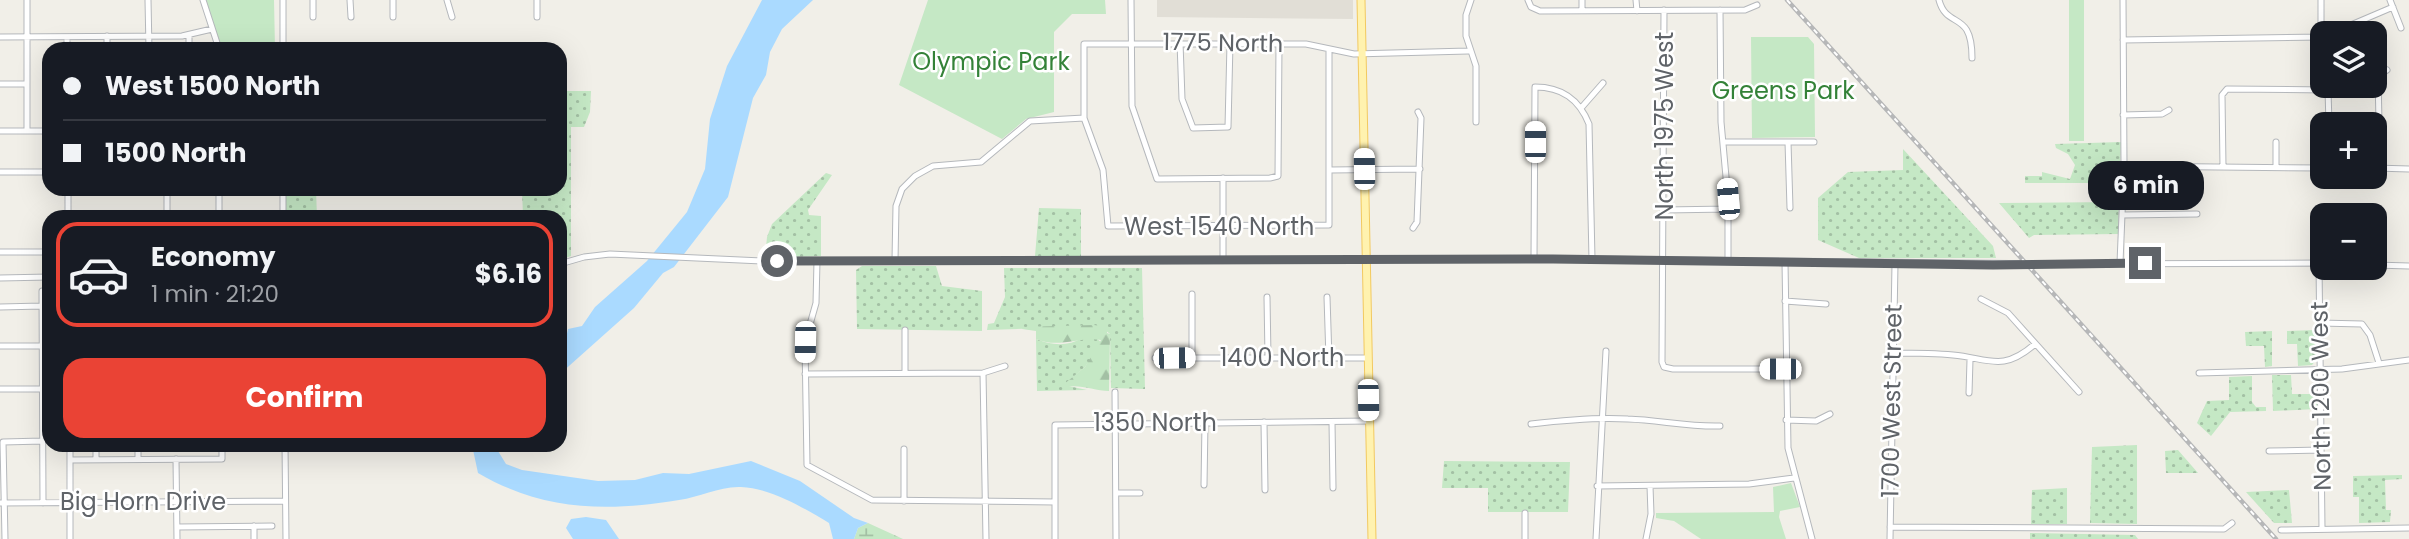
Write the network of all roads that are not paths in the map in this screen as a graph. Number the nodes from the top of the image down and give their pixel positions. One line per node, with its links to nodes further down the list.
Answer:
1 (27, 0): 41 (street)
2 (148, 0): 38 (street)
3 (202, 0): 36 (street)
4 (283, 0): 50 (street)
5 (313, 0): 28 (street)
6 (350, 0): 29 (street)
7 (393, 0): 30 (street)
8 (447, 0): 31 (street)
9 (537, 0): 32 (street)
10 (1131, 0): 51 (street)
11 (1361, 0): 57 (main road)
12 (1471, 0): 56 (street)
13 (1528, 0): 26 (street)
14 (1582, 0): 26 (street)
15 (1636, 0): 27 (street)
16 (1694, 0): 24 (street)
17 (1939, 0): 58 (street)
18 (2123, 0): 44 (street)
19 (2321, 0): 33 (street)
20 (2390, 0): 22 (street)
21 (1757, 5): 25 (street)
22 (2393, 7): 34 (street); 35 (street)
23 (1664, 10): 24 (street); 27 (street); 90 (street, North 1975 West)
24 (1694, 10): 25 (street)
25 (1720, 10): 72 (street)
26 (1582, 11): 27 (street)
27 (1637, 11)
28 (313, 17)
29 (351, 17)
30 (393, 17)
31 (452, 17)
32 (537, 17)
33 (2322, 21)
34 (2360, 21)
35 (2401, 28)
36 (212, 29): 39 (street); 49 (street)
37 (107, 36): 38 (street); 42 (street); 46 (street)
38 (149, 36): 39 (street); 47 (street)
39 (189, 36): 48 (street)
40 (0, 37): 41 (street)
41 (27, 37): 42 (street); 61 (street)
42 (67, 37): 45 (street)
43 (2310, 37): 44 (street)
44 (2123, 40): 66 (street)
45 (67, 42)
46 (107, 42)
47 (149, 42)
48 (189, 42)
49 (217, 42)
50 (283, 42)
51 (1131, 42): 52 (street, 1775 North); 67 (street, 1775 North); 87 (street)
52 (1180, 42): 53 (street, 1775 North); 53 (street)
53 (1230, 43): 54 (street, 1775 North)
54 (1279, 44): 55 (street, 1775 North); 87 (street)
55 (1328, 49): 57 (street, 1775 North); 84 (street)
56 (1468, 51): 57 (street, 1775 North); 68 (street)
57 (1362, 54): 80 (main road)
58 (1972, 58)
59 (1603, 83): 62 (street)
60 (0, 84): 61 (street)
61 (27, 84): 70 (street)
62 (1582, 107): 97 (street); 98 (street)
63 (2169, 110): 66 (street)
64 (1418, 112): 81 (street)
65 (2329, 112): 77 (street)
66 (2123, 115): 76 (street)
67 (1084, 118): 93 (street, West 1540 North); 103 (street)
68 (1476, 122)
69 (0, 131): 70 (street)
70 (27, 131): 71 (street)
71 (42, 131)
72 (1723, 142): 73 (street); 89 (street)
73 (1788, 142): 74 (street); 88 (street)
74 (1814, 142)
75 (2276, 142): 78 (street)
76 (2124, 166): 77 (street); 92 (street)
77 (2223, 167): 78 (street)
78 (2276, 167): 79 (street)
79 (2310, 168)
80 (1364, 169): 81 (street); 84 (street); 100 (main road)
81 (1420, 169): 94 (street)
82 (2387, 169): 83 (street)
83 (2409, 169)
84 (1330, 170): 93 (street, West 1540 North)
85 (0, 172): 86 (street)
86 (42, 172)
87 (1223, 178): 93 (street)
88 (1790, 208)
89 (1728, 209): 90 (street); 104 (street)
90 (1665, 210): 101 (street, North 1975 West)
91 (2197, 214): 92 (street)
92 (2122, 215): 107 (street)
93 (1223, 227): 99 (street)
94 (1413, 228)
95 (0, 252): 96 (street)
96 (42, 252)
97 (1534, 259): 98 (street); 100 (street)
98 (1592, 259): 101 (street)
99 (1223, 260): 100 (street); 103 (street)
100 (1366, 260): 134 (main road)
101 (1665, 260): 104 (street); 140 (street, North 1975 West)
102 (817, 261): 103 (street); 105 (street); 145 (street)
103 (895, 261)
104 (1728, 261): 106 (street)
105 (567, 262)
106 (1785, 262): 109 (street); 120 (street)
107 (2120, 263): 108 (street); 109 (street)
108 (2310, 263)
109 (1895, 264): 130 (street, 1700 West Street)
110 (2387, 265): 111 (street)
111 (2409, 266)
112 (42, 277): 113 (street)
113 (0, 278)
114 (2321, 280): 124 (street, North 1200 West)
115 (42, 291): 122 (street)
116 (1192, 294): 133 (street)
117 (1267, 297): 131 (street)
118 (1327, 297): 135 (street)
119 (1981, 299): 126 (street)
120 (1785, 301): 121 (street); 140 (street)
121 (1826, 304)
122 (42, 306): 123 (street)
123 (0, 307)
124 (2320, 323): 138 (street); 141 (street, North 1200 West)
125 (905, 330): 142 (street)
126 (2035, 344): 136 (street); 149 (street)
127 (0, 346): 128 (street)
128 (42, 346)
129 (1606, 351): 152 (street)
130 (1893, 353): 136 (street); 198 (street, 1700 West Street)
131 (1268, 357): 133 (street, 1400 North); 135 (street, 1400 North)
132 (1155, 358): 133 (street, 1400 North)
133 (1192, 358)
134 (1367, 358): 135 (street, 1400 North); 154 (main road)
135 (1329, 359)
136 (1970, 360): 150 (street)
137 (2409, 360): 138 (street)
138 (2379, 363): 141 (street)
139 (1005, 366): 143 (street)
140 (1785, 369): 153 (street)
141 (2320, 369): 144 (street); 164 (street, North 1200 West)
142 (905, 373): 143 (street); 145 (street)
143 (983, 373): 187 (street)
144 (2199, 373)
145 (805, 374): 184 (street)
146 (0, 389): 147 (street)
147 (42, 389)
148 (1115, 392): 157 (street)
149 (2079, 392)
150 (1969, 393)
151 (1830, 414): 153 (street)
152 (1604, 419): 159 (street); 160 (street); 178 (street)
153 (1786, 420): 176 (street)
154 (1369, 421): 156 (street, 1350 North); 211 (main road)
155 (1264, 422): 156 (street, 1350 North); 158 (street, 1350 North); 181 (street)
156 (1332, 422): 180 (street)
157 (1115, 423): 158 (street, 1350 North); 182 (street); 188 (street, 1350 North)
158 (1205, 423): 177 (street)
159 (1531, 424)
160 (1720, 426)
161 (42, 441): 162 (street)
162 (2, 442): 189 (street)
163 (904, 449): 184 (street)
164 (2321, 450): 165 (street); 201 (street, North 1200 West)
165 (2269, 451)
166 (43, 452): 190 (street)
167 (70, 452): 173 (street)
168 (96, 452): 174 (street)
169 (138, 452): 175 (street)
170 (222, 452): 172 (street)
171 (285, 452): 186 (street)
172 (176, 459): 175 (street); 185 (street)
173 (70, 460): 174 (street); 191 (street)
174 (96, 460): 175 (street)
175 (138, 460)
176 (1794, 478): 179 (street); 215 (street)
177 (1204, 485)
178 (1598, 486): 179 (street); 213 (street)
179 (1650, 486): 214 (street)
180 (1333, 488)
181 (1265, 490)
182 (1115, 493): 183 (street); 210 (street)
183 (1140, 493)
184 (904, 500): 187 (street)
185 (176, 502): 186 (street, Big Horn Drive); 191 (street, Big Horn Drive); 197 (street)
186 (285, 502): 207 (street)
187 (984, 502): 188 (street); 208 (street)
188 (1055, 502): 209 (street, 1350 North)
189 (2, 503): 190 (street, Big Horn Drive); 196 (street)
190 (43, 503): 191 (street, Big Horn Drive)
191 (70, 503): 204 (street)
192 (1525, 513): 212 (street)
193 (2232, 523): 200 (street)
194 (254, 526): 195 (street); 197 (street); 206 (street)
195 (272, 526)
196 (2, 527): 203 (street)
197 (177, 527): 205 (street)
198 (1890, 527): 200 (street); 216 (street, 1700 West Street)
199 (2409, 528): 201 (street)
200 (2145, 529): 217 (street)
201 (2322, 529): 202 (street)
202 (2281, 530)
203 (5, 539)
204 (70, 539)
205 (177, 539)
206 (254, 539)
207 (286, 539)
208 (986, 539)
209 (1055, 539)
210 (1116, 539)
211 (1372, 539)
212 (1525, 539)
213 (1596, 539)
214 (1646, 539)
215 (1812, 539)
216 (1889, 539)
217 (2145, 539)

